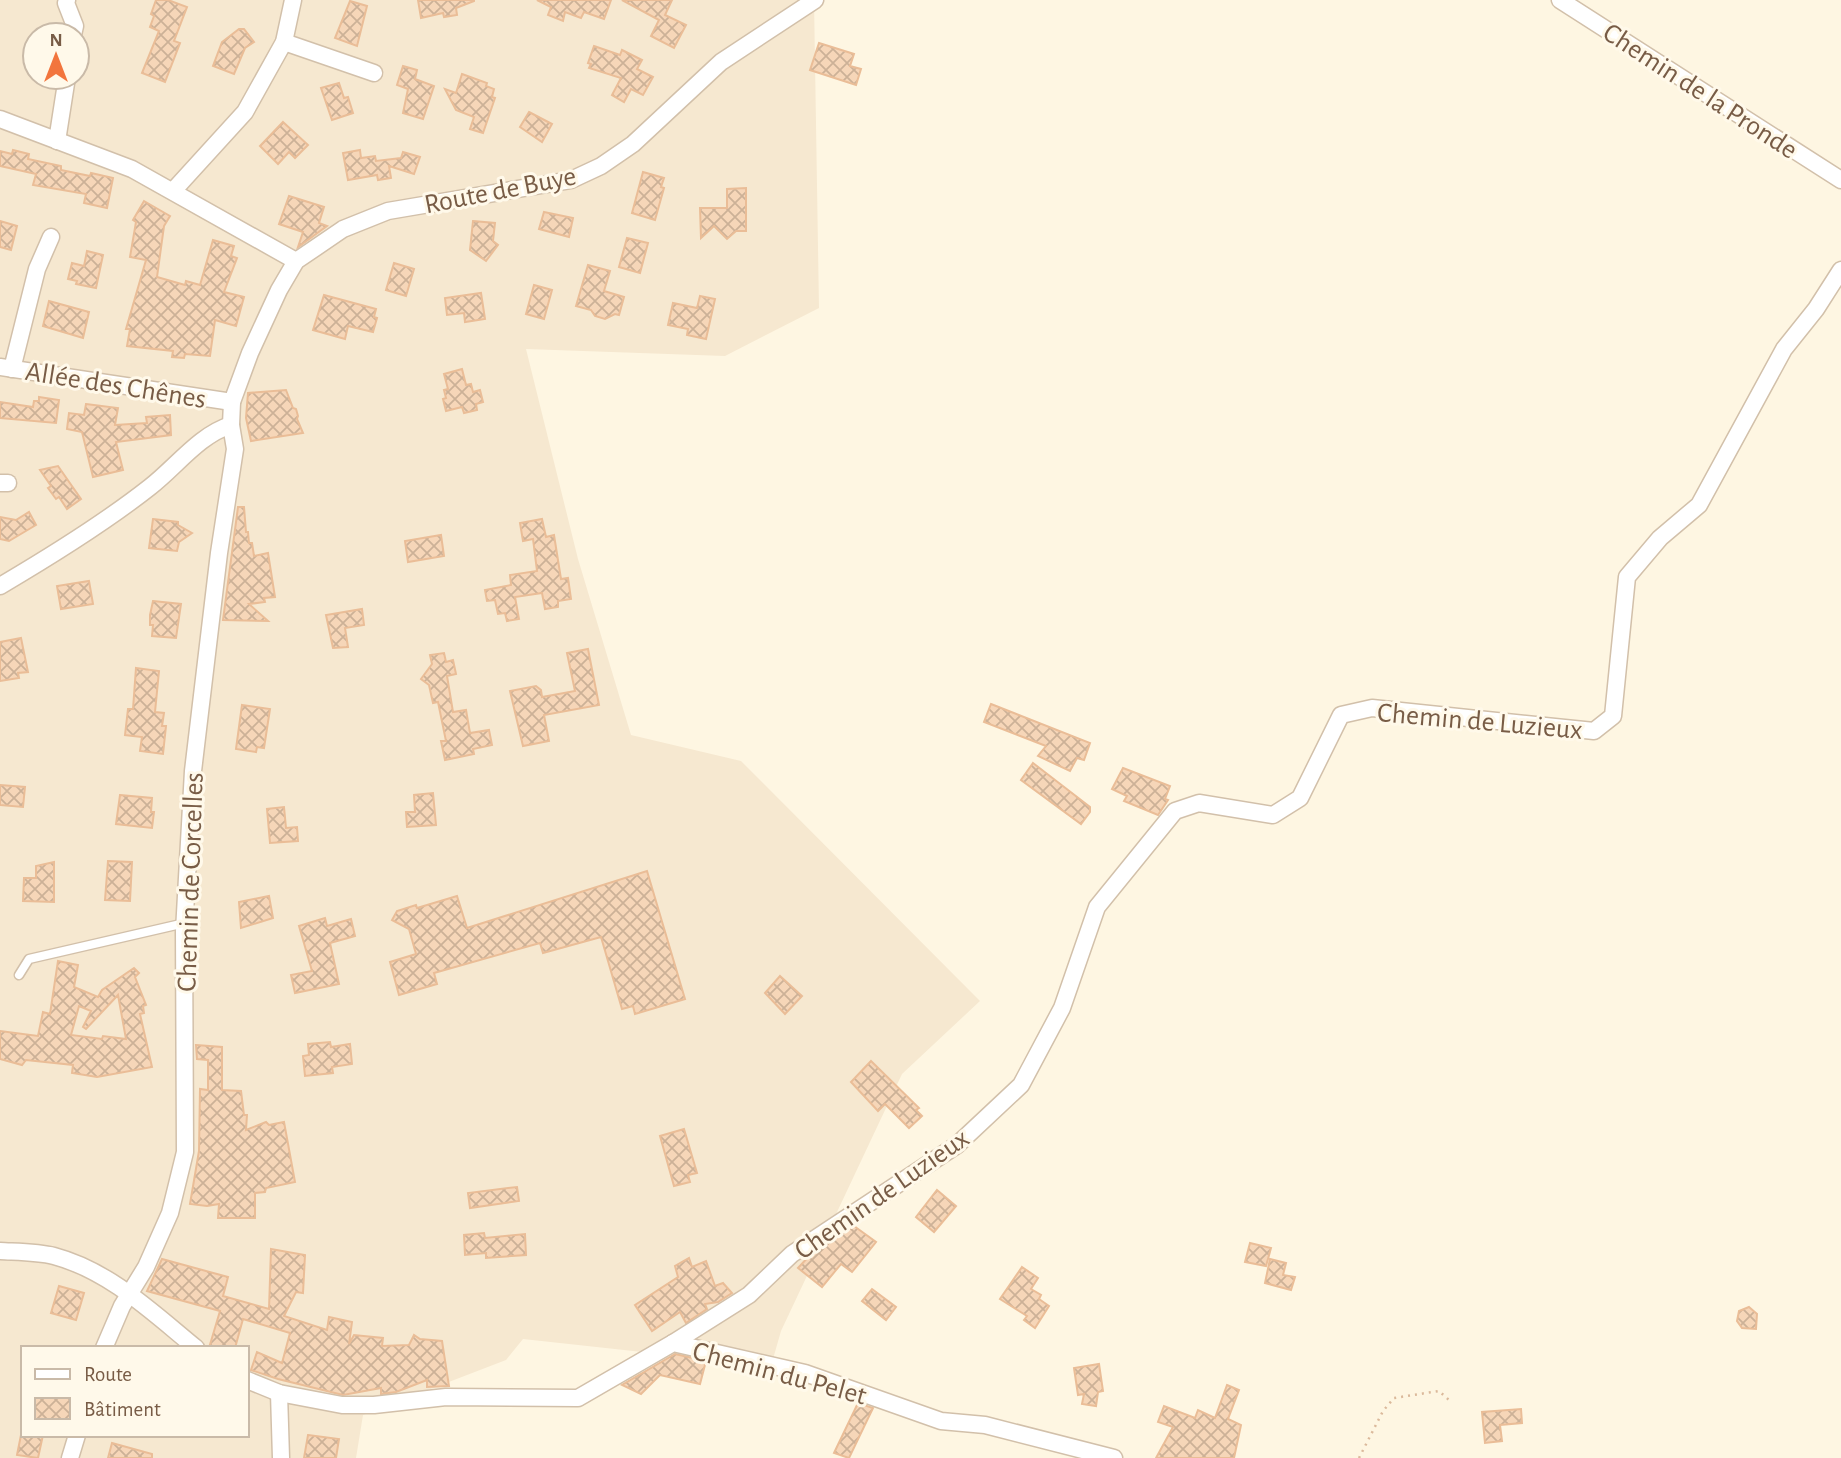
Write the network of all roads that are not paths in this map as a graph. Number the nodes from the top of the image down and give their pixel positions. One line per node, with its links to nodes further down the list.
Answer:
1 (67, 0): 5 (street)
2 (293, 0): 6 (street)
3 (815, 0): 14 (street, Route de Buye)
4 (1560, 0): 11 (street, Chemin de la Pronde)
5 (73, 21)
6 (284, 42): 7 (street); 12 (street)
7 (374, 72)
8 (65, 91): 10 (street)
9 (0, 119): 10 (street)
10 (57, 141): 12 (street)
11 (1841, 180)
12 (173, 191): 14 (street)
13 (51, 237): 16 (street)
14 (296, 261): 17 (street, Route de Buye)
15 (1841, 270): 24 (street, Chemin de Luzieux)
16 (6, 368): 17 (street, Allée des Chênes)
17 (232, 402): 18 (street, Chemin de Corcelles)
18 (231, 425): 19 (street); 20 (street, Chemin de Corcelles)
19 (0, 586)
20 (185, 923): 21 (lane); 23 (street, Chemin de Corcelles)
21 (19, 975)
22 (0, 1251): 23 (street)
23 (130, 1293): 25 (street, Chemin de Corcelles); 26 (street)
24 (673, 1343): 28 (street, Chemin du Pelet); 32 (street, Chemin du Pelet)
25 (105, 1346)
26 (194, 1346)
27 (248, 1380): 28 (street, Chemin du Pelet)
28 (279, 1393): 31 (street)
29 (76, 1437): 30 (street)
30 (70, 1458)
31 (281, 1458)
32 (1114, 1458)

